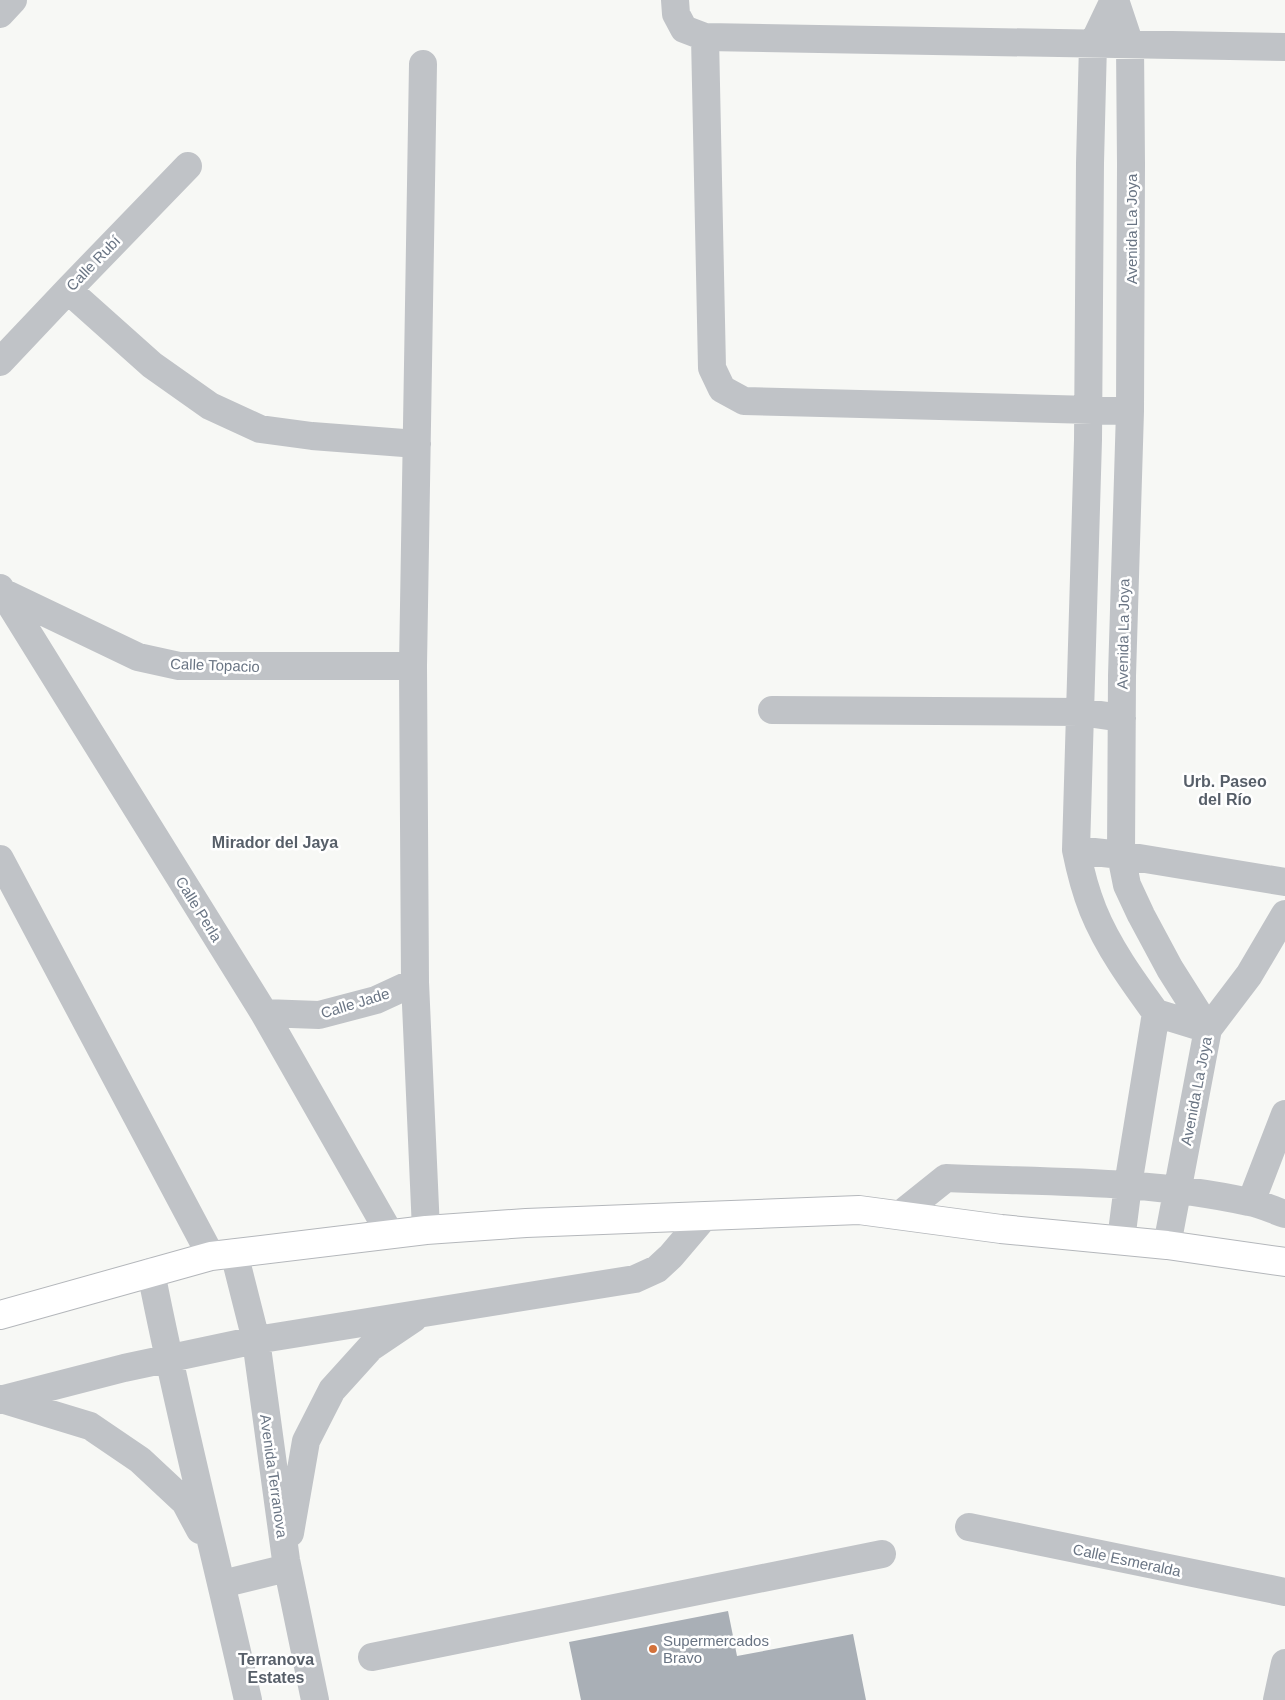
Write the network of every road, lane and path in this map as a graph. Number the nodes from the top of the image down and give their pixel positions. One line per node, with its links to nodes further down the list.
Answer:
1 (13, 0): 4 (street)
2 (675, 0): 5 (street)
3 (1114, 0): 6 (street, Avenida La Joya); 7 (street, Avenida La Joya)
4 (0, 14)
5 (705, 37): 6 (street); 14 (street)
6 (1093, 44): 7 (street); 14 (street, Avenida La Joya)
7 (1130, 45): 8 (street); 13 (street, Avenida La Joya)
8 (1285, 47)
9 (423, 64): 15 (street)
10 (188, 166): 11 (street, Calle Rubí)
11 (68, 290): 12 (street, Calle Rubí); 15 (street)
12 (0, 362)
13 (1130, 410): 14 (street); 20 (street, Avenida La Joya)
14 (1088, 411): 19 (street, Avenida La Joya)
15 (417, 444): 17 (street)
16 (1, 590): 17 (street, Calle Topacio); 27 (street, Calle Perla)
17 (413, 666): 26 (street)
18 (772, 710): 19 (street)
19 (1080, 712): 20 (street); 21 (street, Avenida La Joya)
20 (1122, 718): 22 (street, Avenida La Joya)
21 (1076, 850): 22 (street); 28 (street, Avenida La Joya)
22 (1121, 855): 24 (street); 29 (street, Avenida La Joya)
23 (0, 859): 41 (street, Avenida Terranova)
24 (1285, 882)
25 (1285, 914): 29 (street)
26 (415, 982): 27 (street, Calle Jade); 37 (street)
27 (264, 1013): 38 (street, Calle Perla)
28 (1156, 1013): 29 (street); 31 (street)
29 (1208, 1029): 32 (street, Avenida La Joya)
30 (1285, 1114): 33 (street)
31 (1128, 1185): 32 (street); 34 (street); 39 (street)
32 (1177, 1190): 33 (street); 40 (street, Avenida La Joya)
33 (1251, 1202): 35 (street)
34 (901, 1214): 36 (main road); 39 (main road)
35 (1285, 1214)
36 (705, 1216): 37 (main road); 45 (street)
37 (426, 1230): 38 (main road)
38 (390, 1234): 41 (main road)
39 (1121, 1240): 40 (main road)
40 (1167, 1245): 42 (main road)
41 (223, 1254): 43 (main road); 46 (street, Avenida Terranova)
42 (1285, 1262)
43 (151, 1272): 44 (main road); 47 (street)
44 (0, 1315)
45 (420, 1315): 46 (street); 52 (street)
46 (256, 1340): 47 (street); 52 (street, Avenida Terranova)
47 (168, 1360): 48 (street); 51 (street)
48 (1, 1400): 51 (street)
49 (969, 1527): 54 (street, Calle Esmeralda)
50 (882, 1554): 55 (street)
51 (214, 1557): 53 (street)
52 (286, 1564): 53 (street); 58 (street, Avenida Terranova)
53 (222, 1584): 57 (street)
54 (1285, 1592)
55 (372, 1658)
56 (1285, 1663): 59 (street)
57 (248, 1700)
58 (315, 1700)
59 (1277, 1700)

